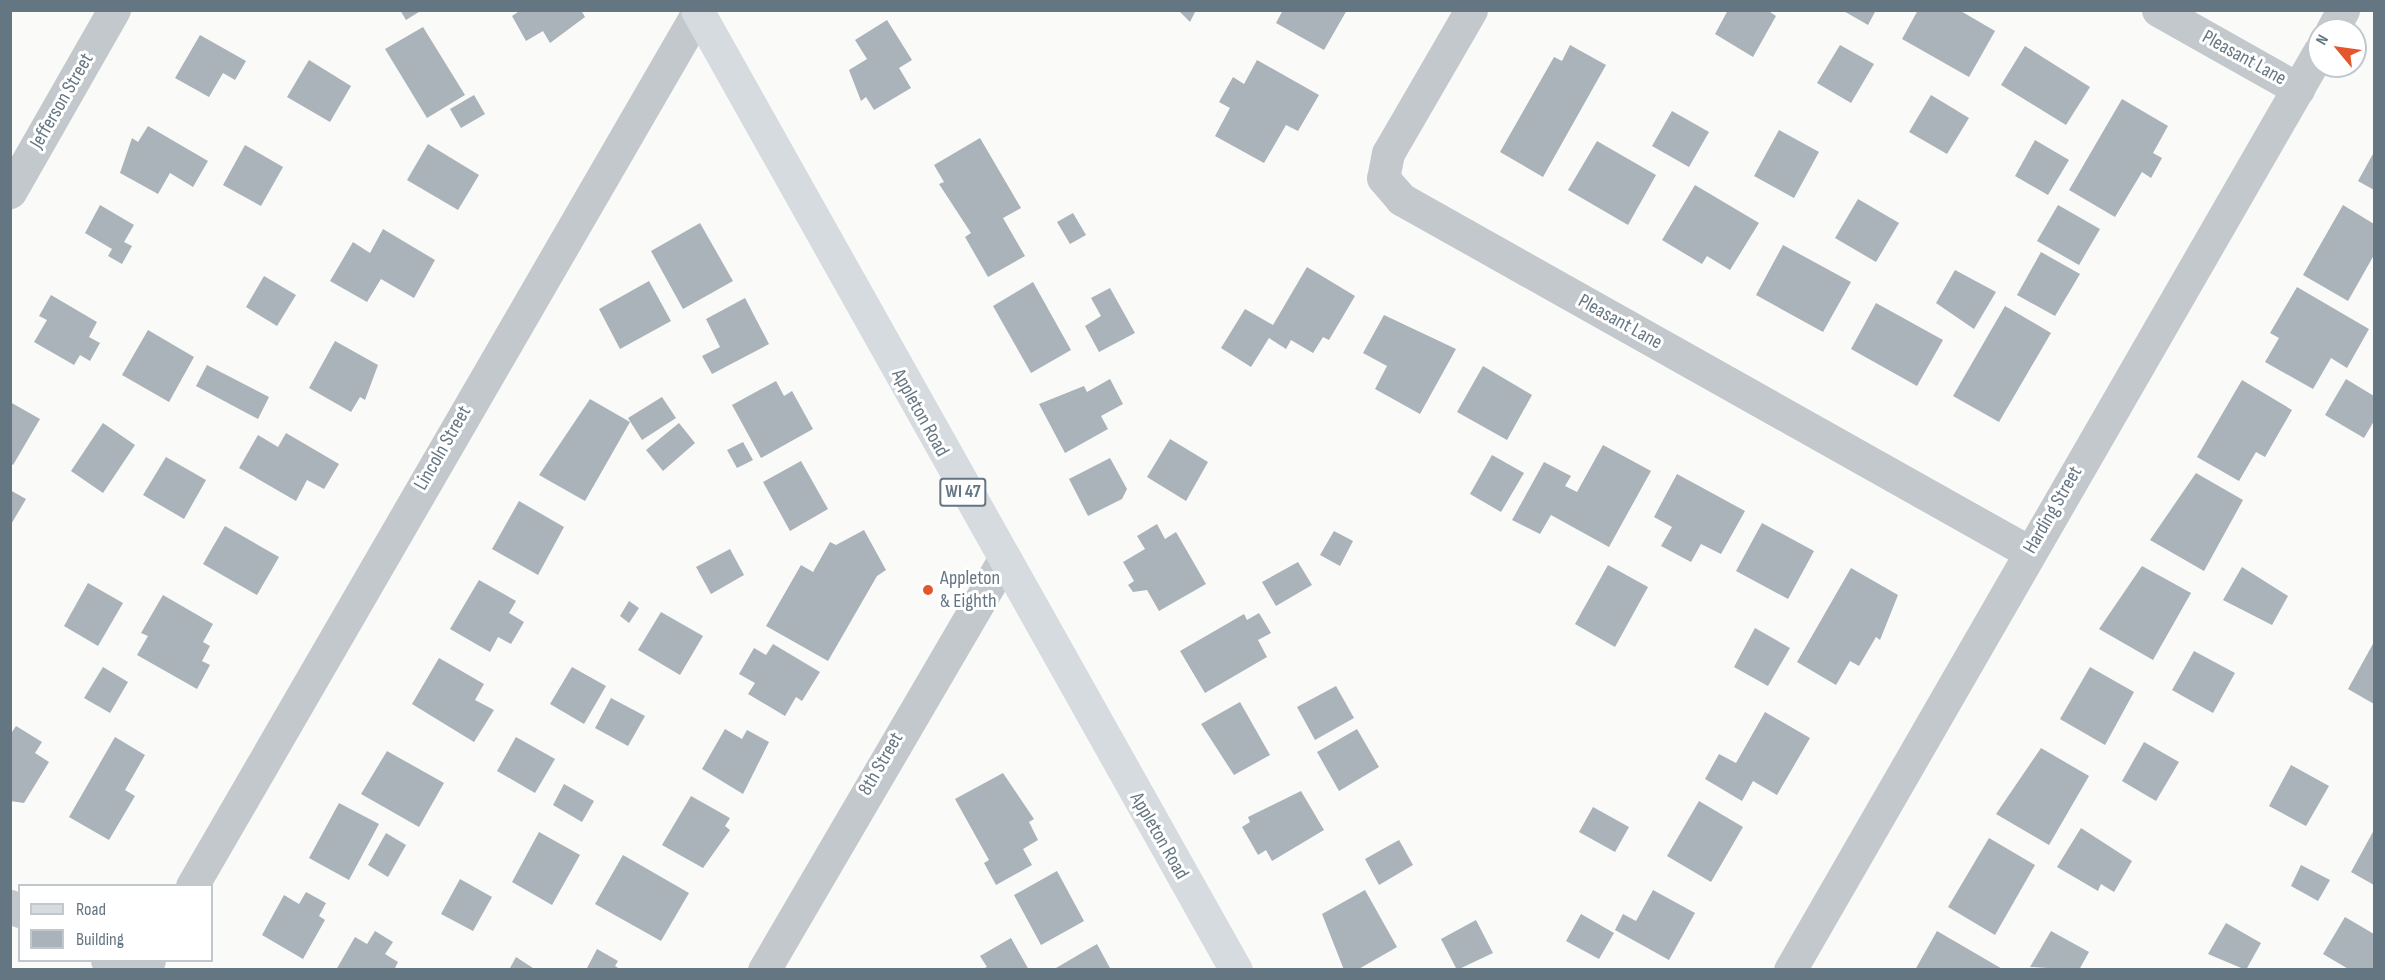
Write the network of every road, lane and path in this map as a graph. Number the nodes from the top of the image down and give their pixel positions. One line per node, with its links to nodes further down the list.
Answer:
1 (114, 10): 7 (street, Jefferson Street)
2 (1471, 10): 8 (street, Pleasant Lane)
3 (2158, 10): 6 (street, Pleasant Lane)
4 (698, 11): 9 (main road, Appleton Road / WI 47); 10 (street, Lincoln Street)
5 (2307, 73): 6 (street, Harding Street)
6 (2298, 89): 8 (street, Harding Street)
7 (10, 192)
8 (2029, 552): 13 (street, Harding Street)
9 (1002, 562): 11 (street, 8th Street); 12 (main road, Appleton Road / WI 47)
10 (193, 884)
11 (764, 969)
12 (1236, 969)
13 (1790, 969)

